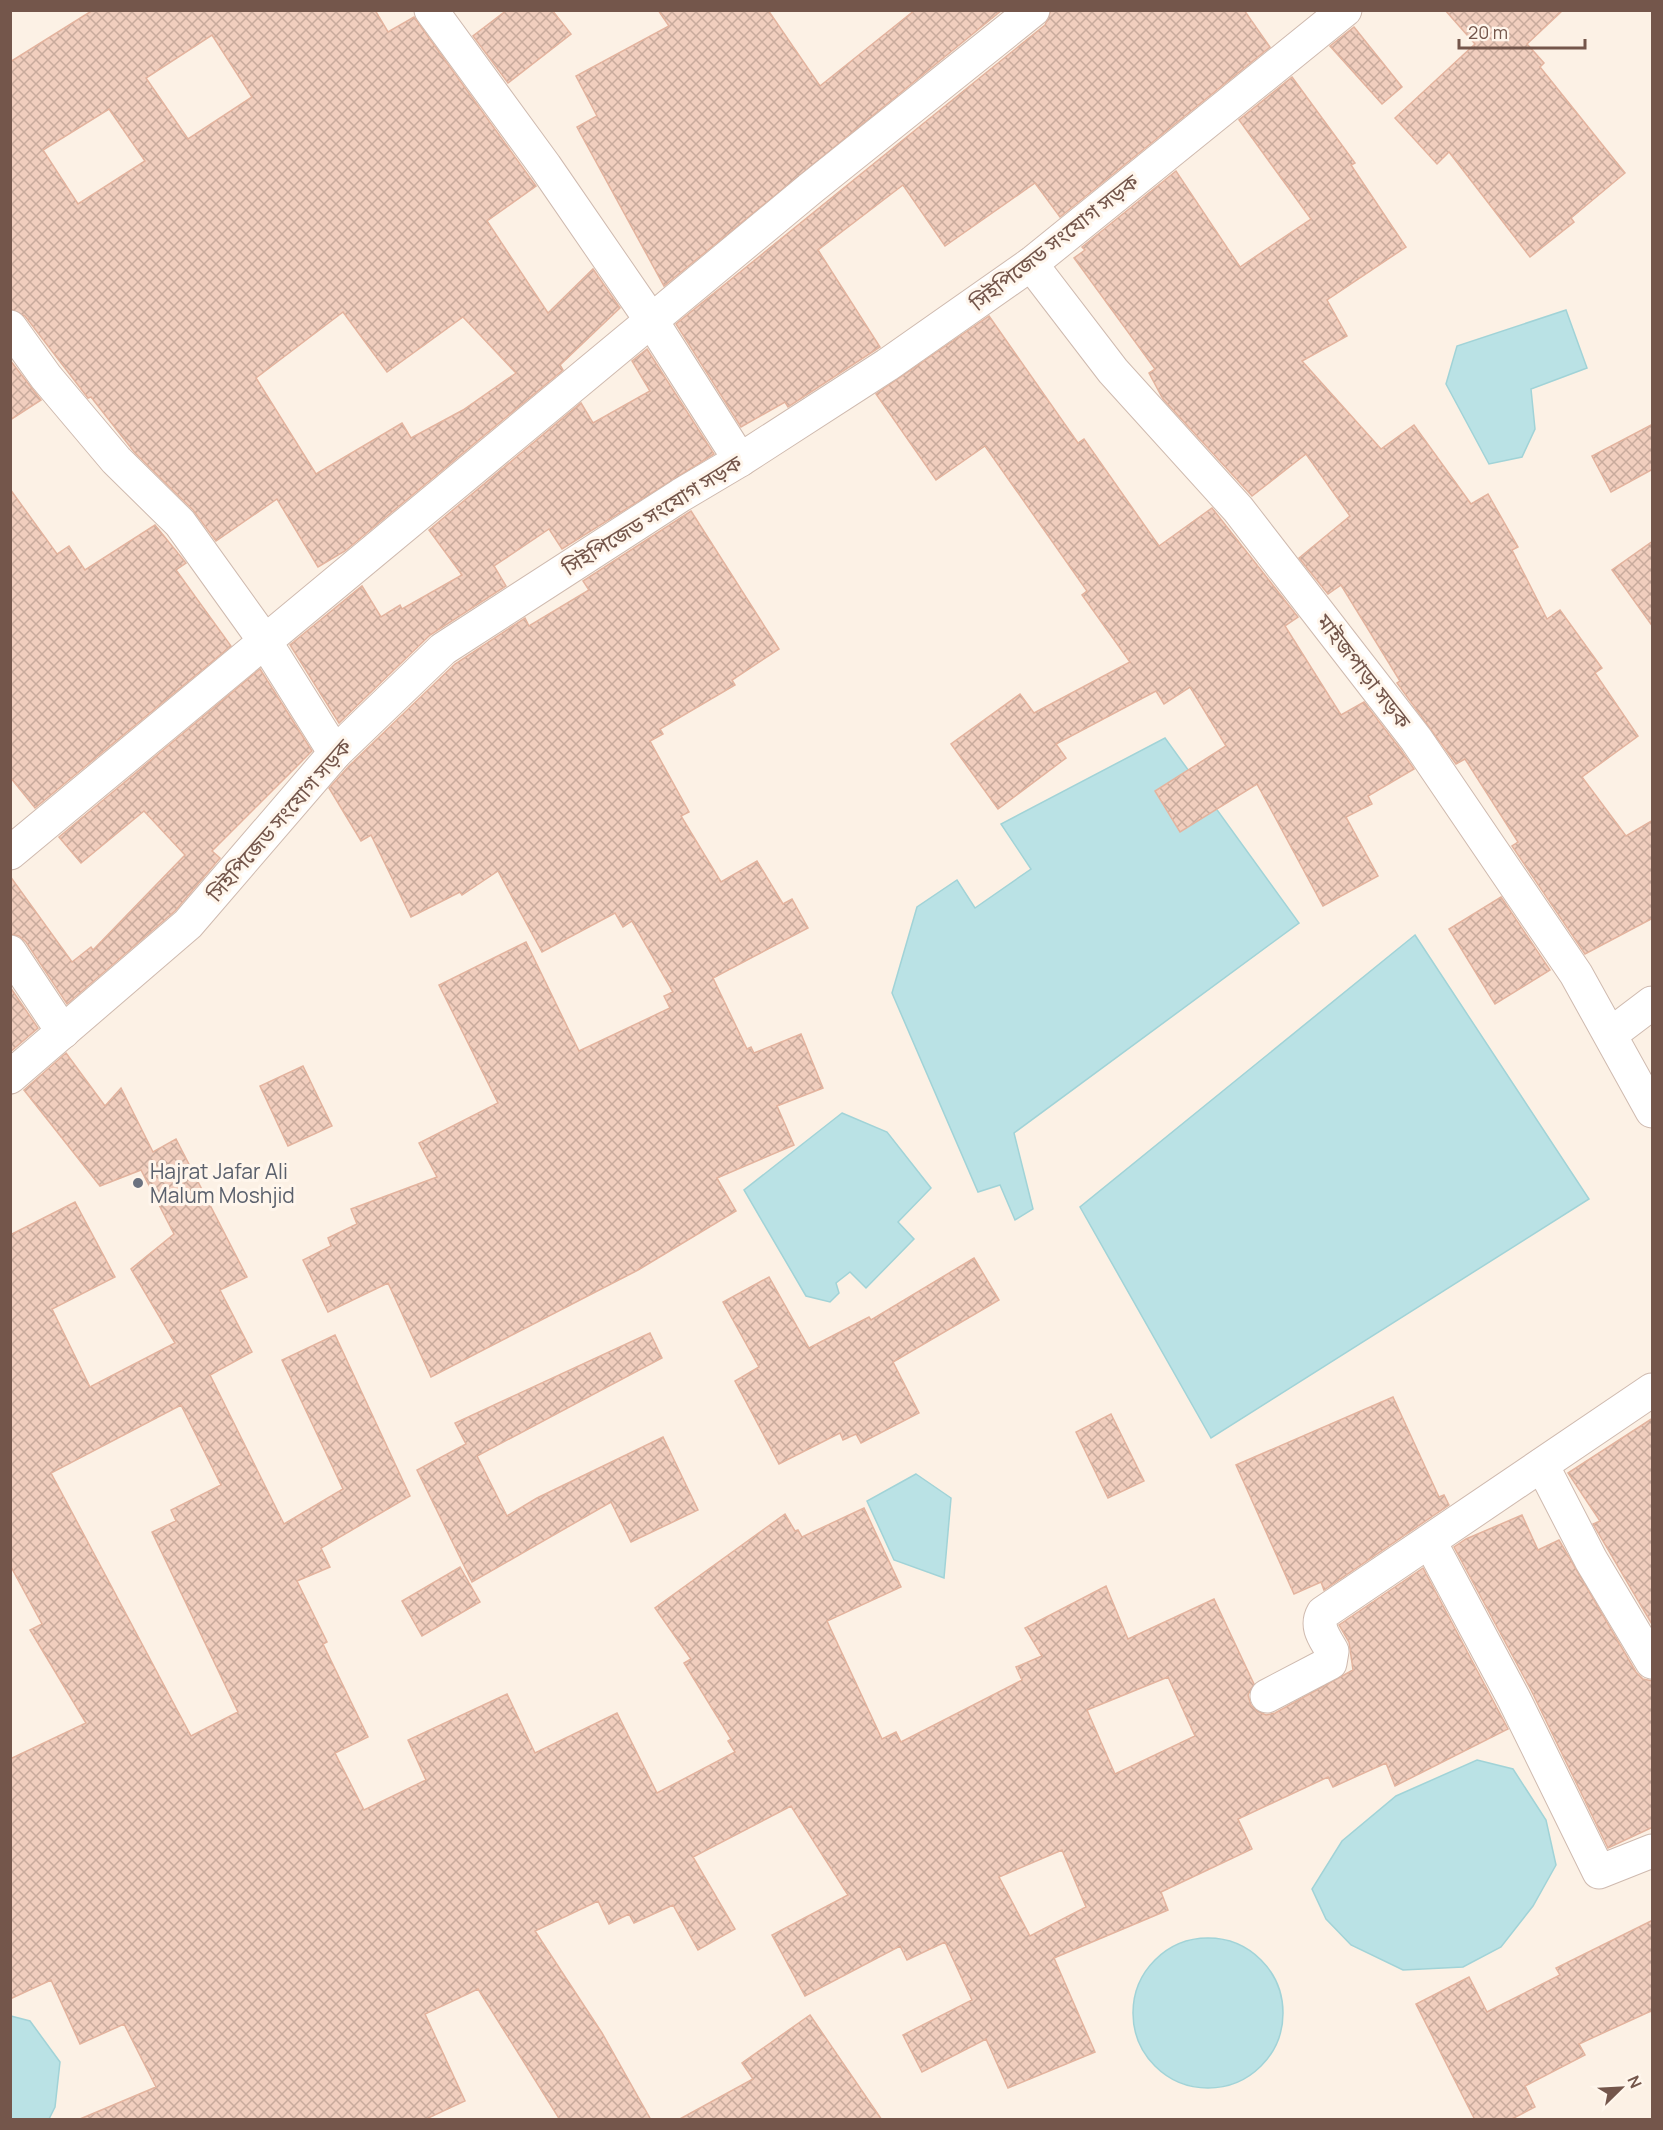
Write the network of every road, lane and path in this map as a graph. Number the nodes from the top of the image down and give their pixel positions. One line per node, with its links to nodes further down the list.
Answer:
1 (431, 10): 5 (street)
2 (1033, 10): 5 (street)
3 (1345, 10): 4 (street, সিইপিজেড সংযোগ সড়ক)
4 (1031, 264): 7 (street, সিইপিজেড সংযোগ সড়ক); 14 (street, মাইজপাড়া সড়ক)
5 (651, 320): 7 (street); 8 (street)
6 (10, 327): 8 (street)
7 (740, 460): 9 (street, সিইপিজেড সংযোগ সড়ক)
8 (264, 640): 9 (street); 10 (street)
9 (335, 753): 13 (street, সিইপিজেড সংযোগ সড়ক)
10 (10, 853)
11 (10, 952): 13 (street)
12 (1653, 1003): 14 (street)
13 (63, 1032): 15 (street, সিইপিজেড সংযোগ সড়ক)
14 (1611, 1034): 16 (street, মাইজপাড়া সড়ক)
15 (10, 1077)
16 (1653, 1111)
17 (1653, 1390): 18 (street)
18 (1542, 1465): 19 (street); 20 (street)
19 (1430, 1542): 21 (street); 22 (street)
20 (1653, 1662)
21 (1267, 1696)
22 (1653, 1851)

